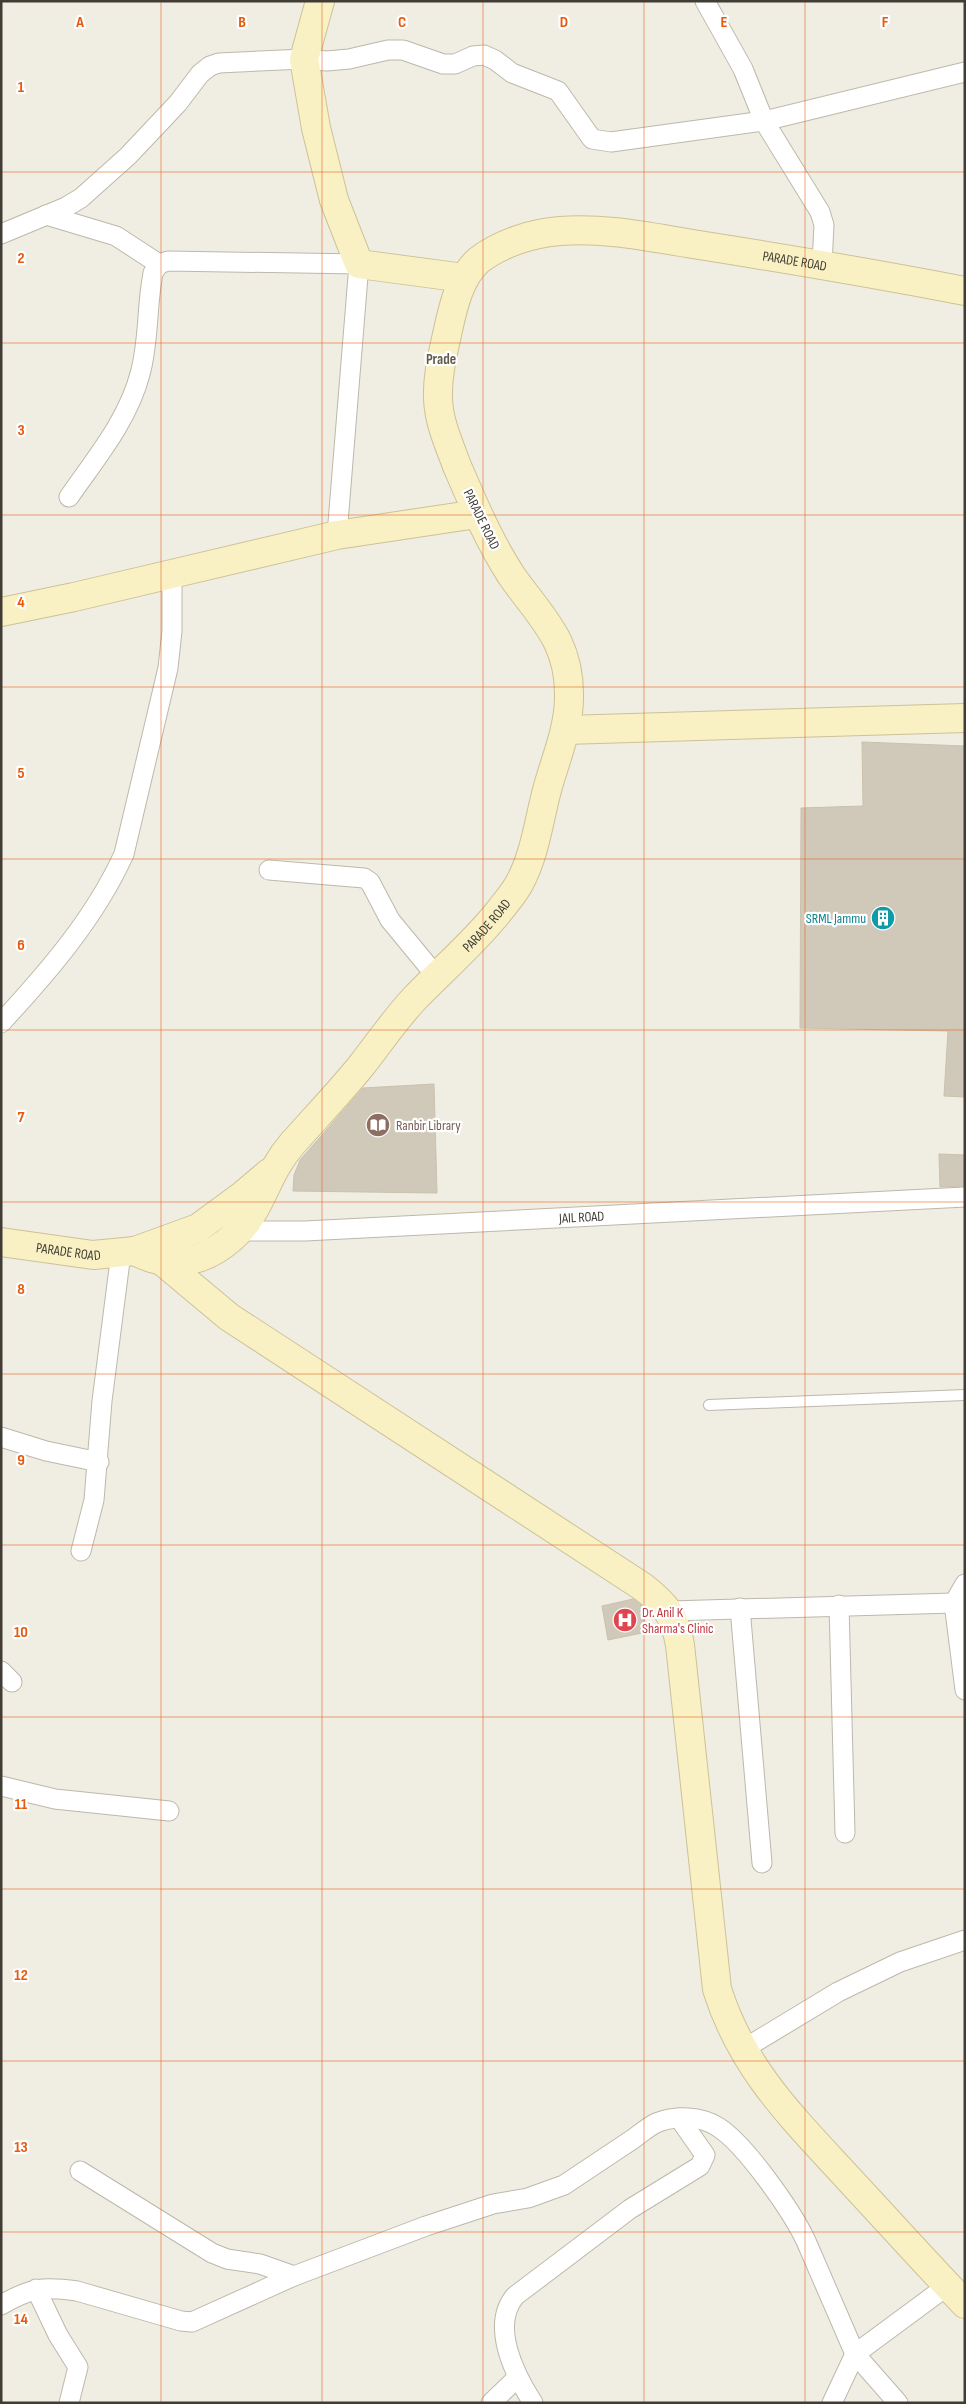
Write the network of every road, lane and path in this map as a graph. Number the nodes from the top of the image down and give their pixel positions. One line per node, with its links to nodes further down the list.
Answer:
1 (320, 1): 3 (main road)
2 (705, 1): 5 (street)
3 (304, 59): 5 (street); 6 (street); 9 (main road)
4 (965, 72): 5 (street)
5 (764, 121): 10 (street)
6 (46, 215): 7 (street); 8 (street)
7 (3, 231)
8 (159, 264): 9 (street); 13 (street)
9 (359, 264): 11 (main road); 15 (street)
10 (822, 264): 11 (main road, PARADE ROAD); 12 (main road, PARADE ROAD)
11 (464, 278): 14 (main road, PARADE ROAD)
12 (965, 291)
13 (69, 497)
14 (477, 514): 15 (main road); 19 (main road, PARADE ROAD)
15 (337, 535): 16 (main road)
16 (172, 574): 17 (main road); 22 (street)
17 (1, 612)
18 (965, 718): 19 (main road)
19 (565, 730): 21 (main road, PARADE ROAD)
20 (269, 870): 21 (street)
21 (437, 976): 23 (main road, PARADE ROAD)
22 (1, 1024)
23 (274, 1168): 25 (main road, PARADE ROAD); 26 (main road, PARADE ROAD)
24 (965, 1197): 26 (street, JAIL ROAD)
25 (198, 1228): 26 (street, JAIL ROAD); 28 (main road, PARADE ROAD)
26 (239, 1232): 29 (main road, PARADE ROAD)
27 (1, 1242): 28 (main road, PARADE ROAD)
28 (128, 1252): 29 (main road, PARADE ROAD); 33 (street)
29 (162, 1261): 39 (main road)
30 (965, 1395): 31 (lane)
31 (709, 1405)
32 (1, 1437): 33 (street)
33 (99, 1462): 34 (street)
34 (80, 1552)
35 (965, 1584): 36 (street)
36 (954, 1603): 37 (street); 40 (street)
37 (839, 1605): 38 (street); 43 (street)
38 (740, 1608): 39 (street); 44 (street)
39 (670, 1611): 46 (main road)
40 (965, 1690)
41 (1, 1786): 42 (street)
42 (169, 1811)
43 (845, 1833)
44 (762, 1863)
45 (965, 1940): 46 (street)
46 (742, 2050): 51 (main road)
47 (679, 2118): 49 (street); 53 (street); 54 (street)
48 (80, 2171): 49 (street)
49 (294, 2276): 50 (street)
50 (36, 2289): 52 (street); 55 (street)
51 (956, 2295): 53 (street)
52 (1, 2305)
53 (855, 2354): 58 (street); 59 (street)
54 (517, 2378): 56 (street); 57 (street)
55 (70, 2403)
56 (491, 2403)
57 (533, 2403)
58 (832, 2403)
59 (898, 2403)

